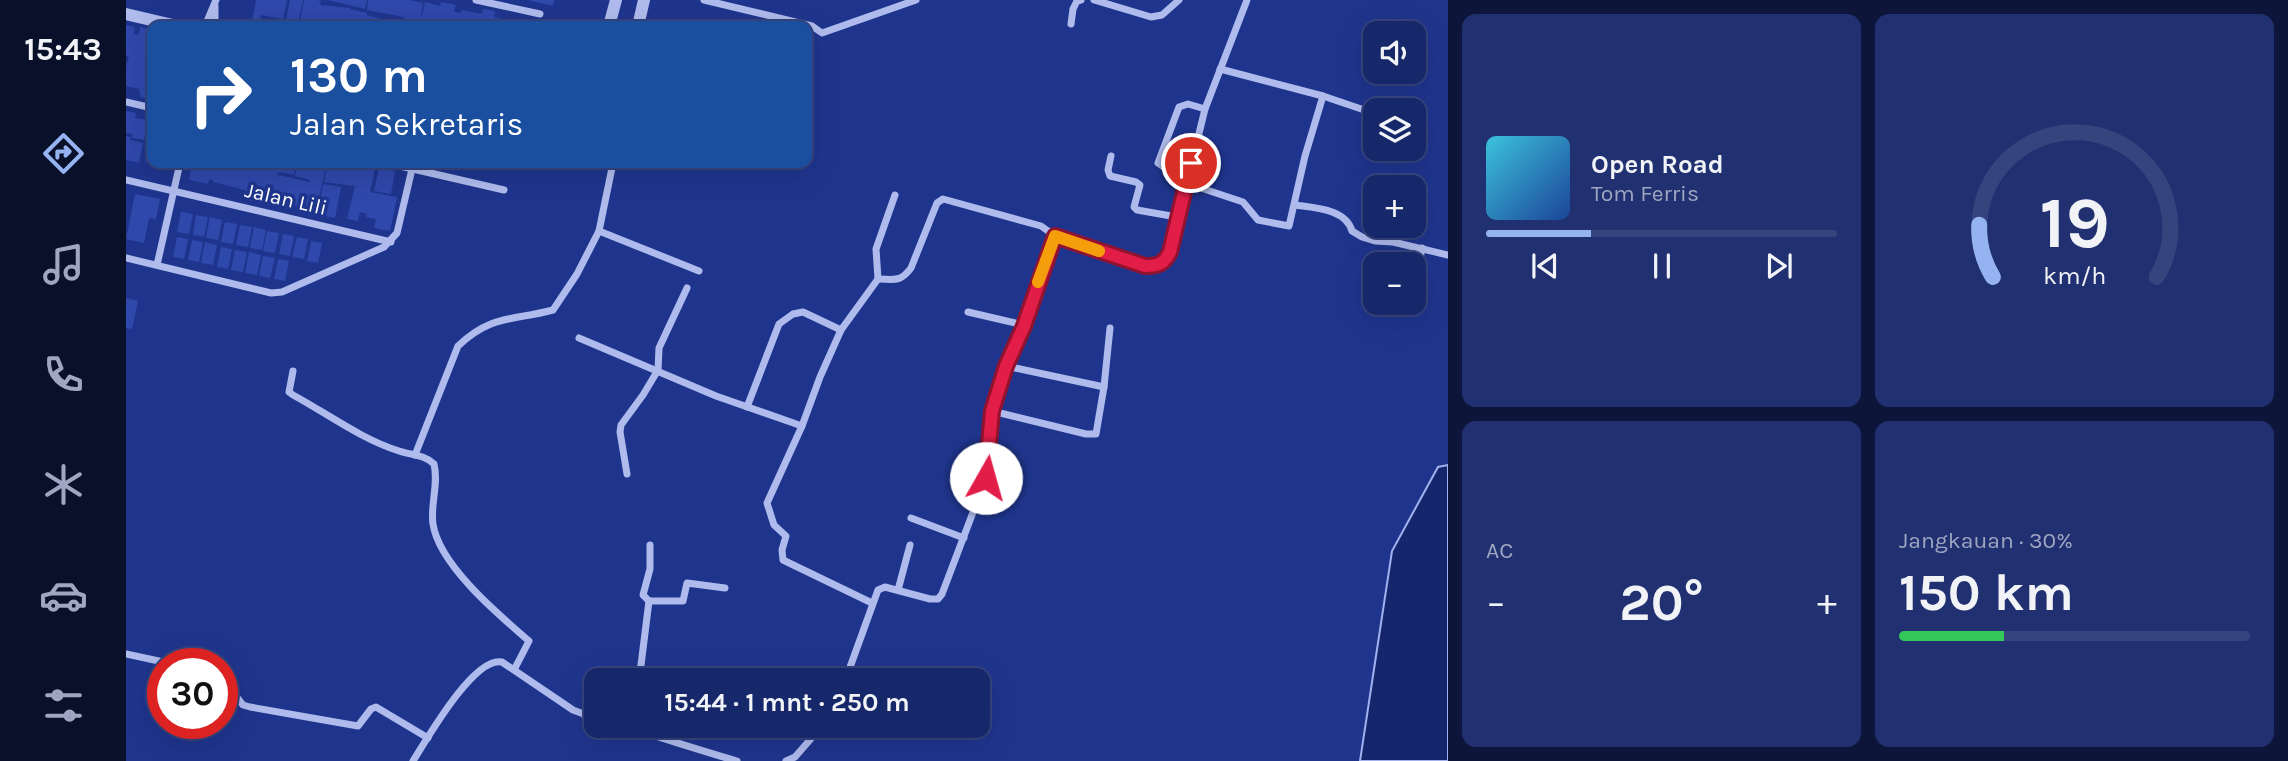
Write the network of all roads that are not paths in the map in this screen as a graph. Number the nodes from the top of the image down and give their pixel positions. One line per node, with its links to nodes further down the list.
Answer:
1 (476, 0): 11 (street)
2 (616, 0): 17 (street)
3 (644, 0): 18 (street)
4 (704, 0): 19 (street)
5 (916, 0): 21 (street)
6 (1081, 0): 20 (street)
7 (1094, 0): 8 (street)
8 (1179, 0)
9 (1247, 0): 22 (street)
10 (216, 1): 15 (street); 16 (street)
11 (503, 3): 13 (street)
12 (126, 14): 14 (street)
13 (540, 14)
14 (156, 21)
15 (207, 21)
16 (215, 21)
17 (610, 21)
18 (639, 21)
19 (791, 21)
20 (1071, 24)
21 (812, 26)
22 (1220, 69): 23 (street); 26 (street)
23 (1323, 96): 27 (street); 38 (street)
24 (126, 103): 25 (street)
25 (147, 107)
26 (1205, 109): 34 (street); 34 (street)
27 (1363, 110)
28 (1111, 156): 39 (street)
29 (179, 168): 36 (street)
30 (408, 168): 32 (street)
31 (612, 168): 40 (street)
32 (412, 169): 35 (street); 42 (street)
33 (126, 180): 36 (street, Jalan Lili)
34 (1186, 183): 38 (street); 39 (street)
35 (504, 190)
36 (174, 191): 42 (street, Jalan Lili); 47 (street)
37 (895, 195): 49 (street)
38 (1296, 205): 43 (street)
39 (1177, 217): 41 (street)
40 (599, 231): 48 (street); 63 (street)
41 (1055, 236): 49 (street); 52 (street)
42 (391, 242): 47 (street)
43 (1422, 248): 44 (street); 45 (street)
44 (1421, 252)
45 (1448, 256)
46 (126, 258): 47 (street)
47 (157, 265)
48 (699, 271)
49 (878, 279): 54 (street)
50 (687, 288): 57 (street)
51 (968, 312): 52 (street)
52 (1024, 326): 56 (street)
53 (1110, 328): 59 (street)
54 (841, 330): 60 (street); 62 (street)
55 (579, 338): 57 (street)
56 (1006, 366): 59 (street); 61 (street)
57 (657, 370): 60 (street); 64 (street)
58 (293, 371): 63 (street)
59 (1104, 387): 61 (street)
60 (747, 407): 62 (street)
61 (992, 411): 66 (street)
62 (802, 426): 72 (street)
63 (415, 455): 77 (street)
64 (627, 474)
65 (911, 518): 66 (street)
66 (964, 538): 70 (street)
67 (650, 545): 71 (street)
68 (910, 545): 70 (street)
69 (725, 588): 71 (street)
70 (898, 590): 72 (street)
71 (649, 601): 75 (street)
72 (872, 603): 76 (street)
73 (126, 654): 74 (street)
74 (147, 659)
75 (641, 668)
76 (851, 668)
77 (514, 670): 79 (street); 80 (street)
78 (238, 699): 80 (street)
79 (584, 715)
80 (428, 738): 84 (street)
81 (664, 738): 85 (street)
82 (813, 738): 83 (street)
83 (797, 759): 86 (street)
84 (414, 761)
85 (737, 761)
86 (786, 761)

